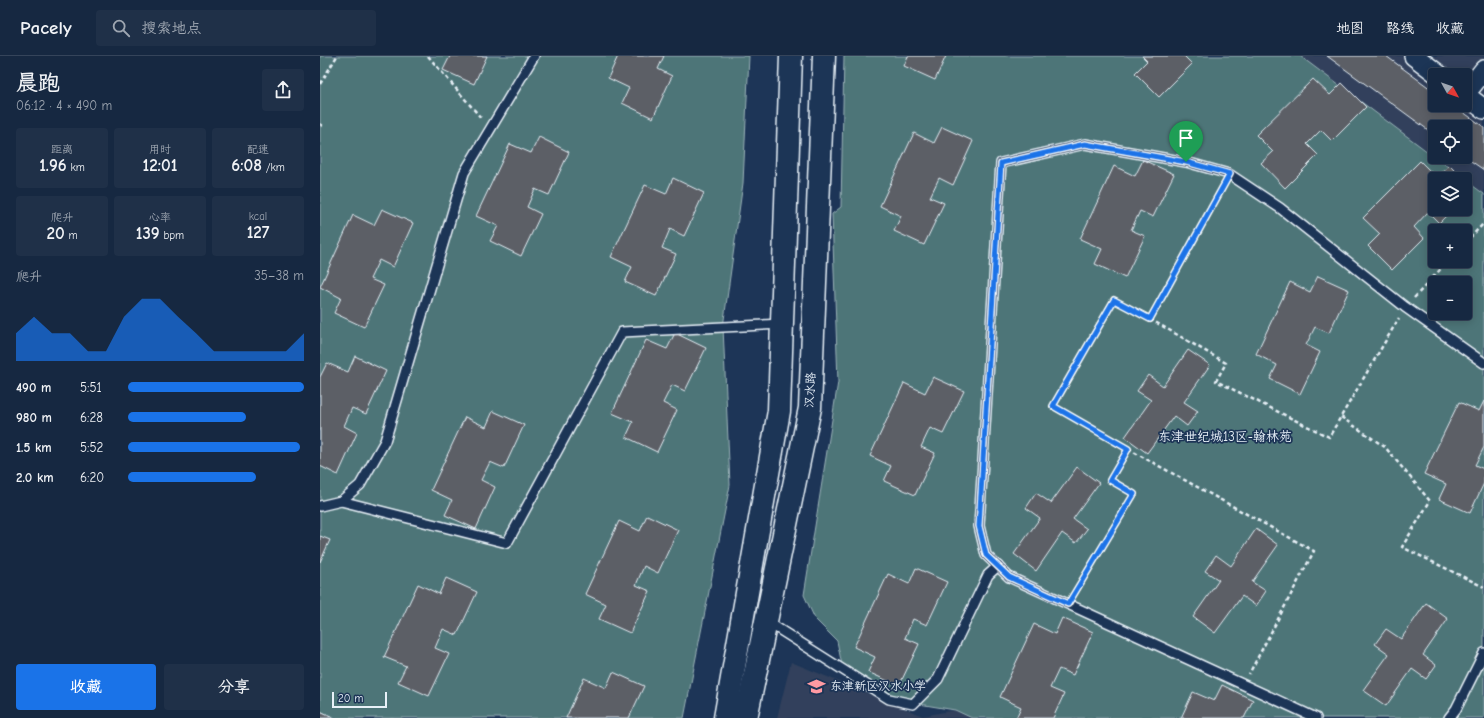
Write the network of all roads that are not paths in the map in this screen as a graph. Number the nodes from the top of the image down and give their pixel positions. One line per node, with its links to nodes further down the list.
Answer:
1 (534, 56): 12 (lane)
2 (791, 56): 10 (main road)
3 (824, 56): 15 (main road, 汉水路)
4 (1414, 56): 5 (street)
5 (1430, 68)
6 (1484, 70): 7 (street)
7 (1472, 86)
8 (1472, 100): 9 (street)
9 (1484, 109)
10 (782, 324): 12 (lane); 17 (main road)
11 (1484, 363): 14 (lane)
12 (341, 502): 13 (lane)
13 (320, 506)
14 (998, 566): 15 (lane); 19 (lane)
15 (766, 621): 18 (main road, 汉水路)
16 (1484, 653): 20 (lane)
17 (725, 718)
18 (746, 718)
19 (1316, 718)
20 (1449, 718)

